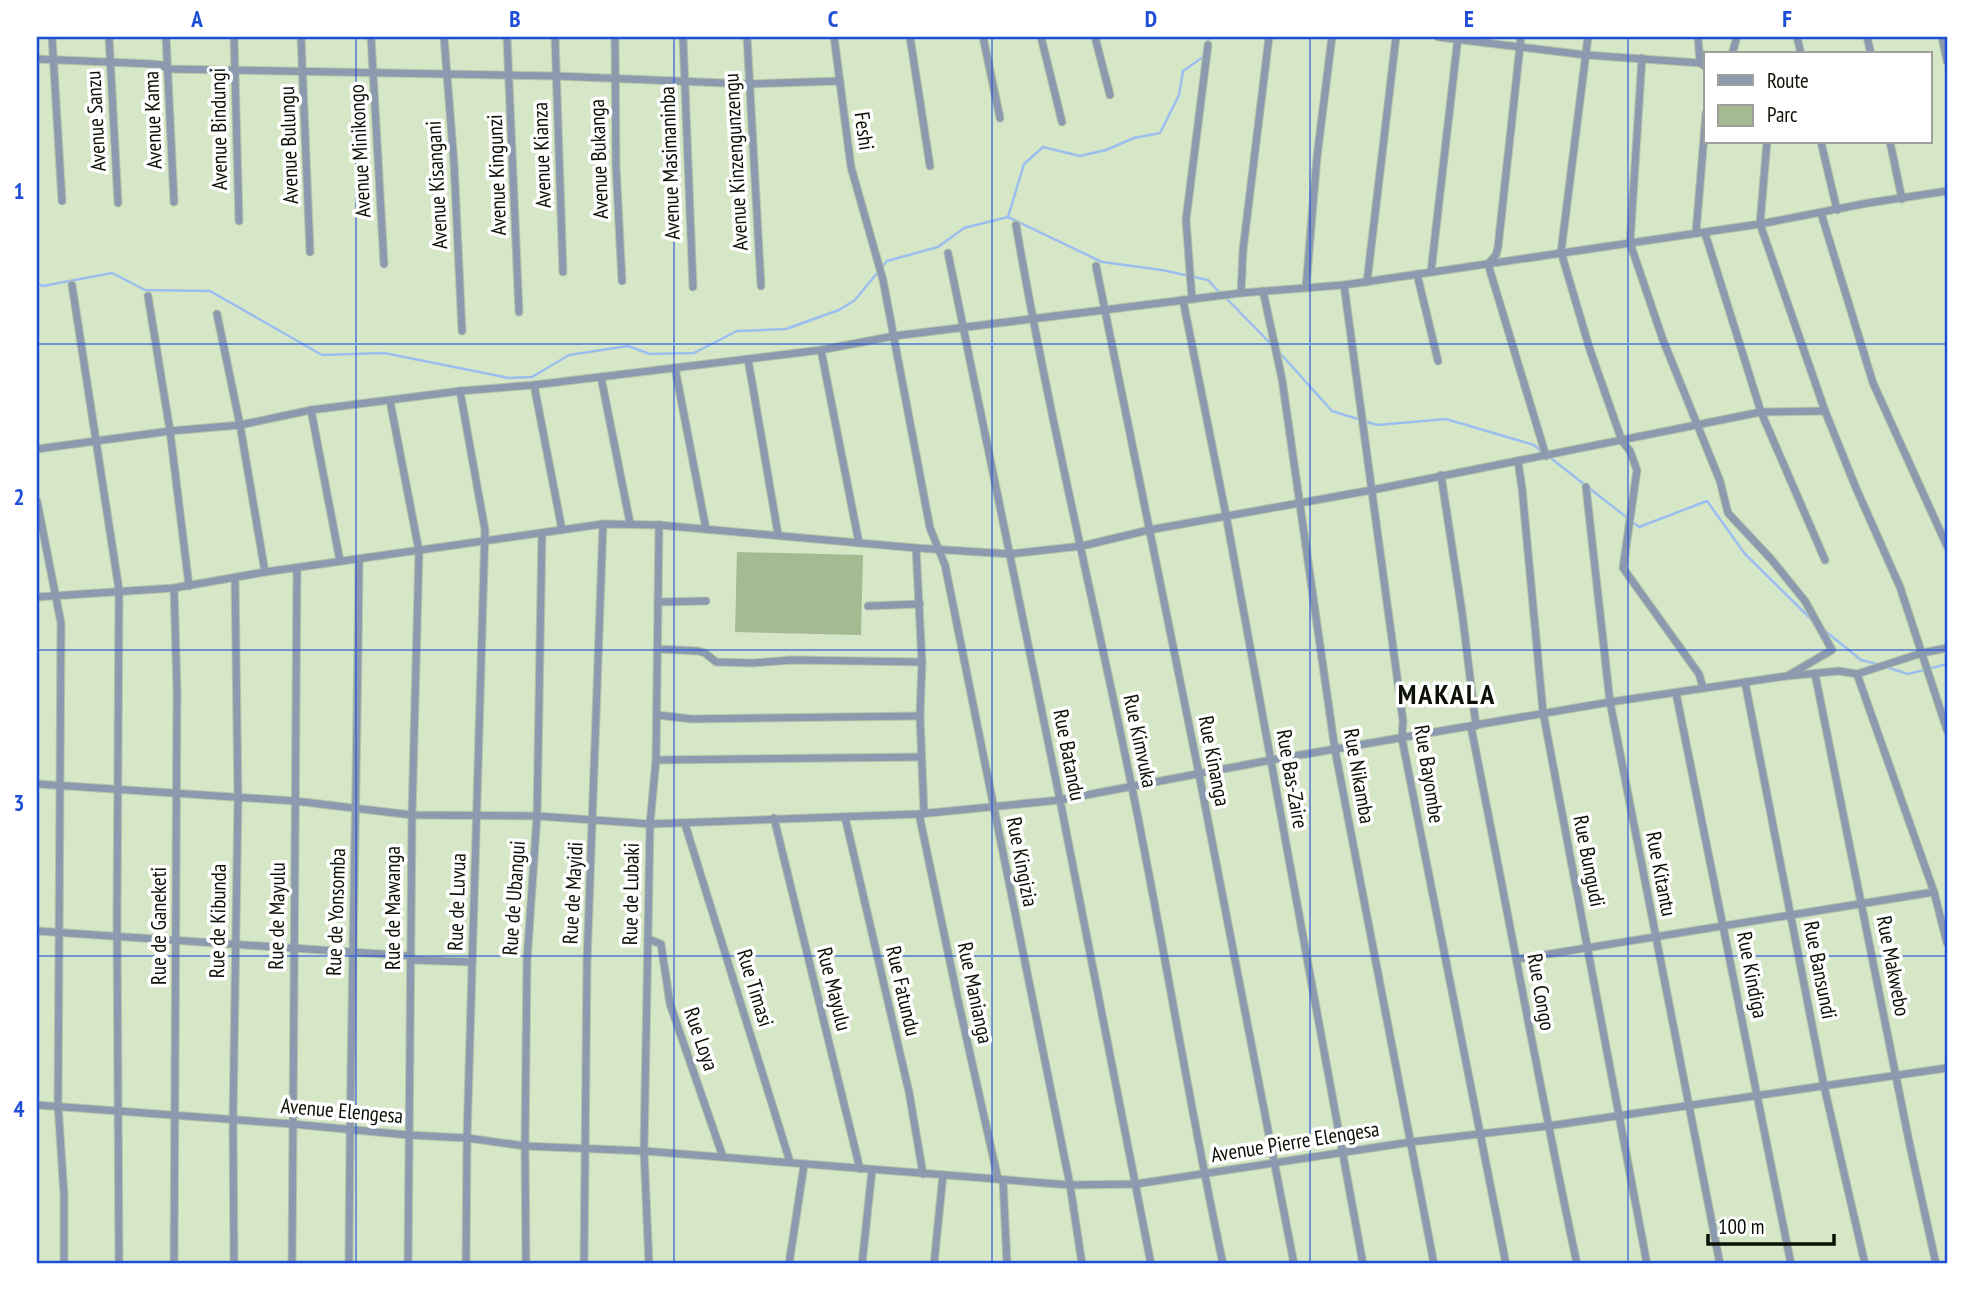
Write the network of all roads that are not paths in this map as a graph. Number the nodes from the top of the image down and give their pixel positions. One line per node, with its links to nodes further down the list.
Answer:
1 (52, 37): 32 (street)
2 (109, 37): 34 (street, Avenue Sanzu)
3 (166, 37): 36 (street, Avenue Kama)
4 (234, 37): 37 (street, Avenue Bindungi)
5 (301, 37): 38 (street, Avenue Bulungu)
6 (371, 37): 39 (street, Avenue Minikongo)
7 (444, 37): 40 (street, Avenue Kisangani)
8 (507, 37): 41 (street, Avenue Kingunzi)
9 (555, 37): 42 (street, Avenue Kianza)
10 (615, 37): 43 (street, Avenue Bukanga)
11 (682, 37): 44 (street, Avenue Masimaninba)
12 (747, 37): 46 (street, Avenue Kinzengunzengu)
13 (834, 37): 45 (street, Feshi)
14 (910, 37): 54 (street)
15 (984, 37): 48 (street)
16 (1041, 37): 49 (street)
17 (1095, 37): 47 (street)
18 (1269, 37): 85 (street)
19 (1332, 37): 83 (street)
20 (1396, 37): 78 (street)
21 (1438, 37): 26 (street)
22 (1521, 37): 28 (street)
23 (1588, 37): 29 (street)
24 (1698, 37): 35 (street)
25 (1942, 37): 33 (street)
26 (1458, 38): 28 (street); 75 (street)
27 (1208, 45): 87 (street, Rue Bas-Zaire)
28 (1520, 48): 29 (street); 72 (street)
29 (1586, 55): 30 (street); 69 (street)
30 (1643, 58): 35 (street); 67 (street)
31 (37, 59): 32 (street)
32 (53, 60): 34 (street); 57 (street)
33 (1947, 61)
34 (111, 64): 36 (street); 59 (street, Avenue Sanzu)
35 (1703, 65)
36 (168, 69): 37 (street); 58 (street, Avenue Kama)
37 (236, 70): 38 (street); 62 (street, Avenue Bindungi)
38 (303, 72): 39 (street); 68 (street, Avenue Bulungu)
39 (374, 74): 40 (street); 71 (street, Avenue Minikongo)
40 (447, 76): 41 (street); 93 (street, Avenue Kisangani)
41 (510, 76): 42 (street); 88 (street, Avenue Kingunzi)
42 (556, 76): 43 (street); 74 (street, Avenue Kianza)
43 (615, 79): 44 (street); 77 (street, Avenue Bukanga)
44 (684, 80): 46 (street); 82 (street, Avenue Masimaninba)
45 (839, 81): 46 (street); 94 (street, Feshi)
46 (748, 84): 81 (street, Avenue Kinzengunzengu)
47 (1110, 95)
48 (999, 118)
49 (1062, 122)
50 (1704, 137): 65 (street)
51 (1767, 144): 63 (street)
52 (1821, 144): 60 (street)
53 (1890, 144): 56 (street)
54 (930, 166)
55 (1947, 191): 56 (street)
56 (1902, 199): 60 (street)
57 (62, 201)
58 (174, 202)
59 (118, 203)
60 (1837, 209): 61 (street)
61 (1821, 213): 63 (street); 131 (street)
62 (239, 221)
63 (1760, 224): 66 (street); 104 (street)
64 (1016, 225): 91 (street, Rue Kimvuka)
65 (1696, 233): 66 (street); 67 (street)
66 (1705, 233): 105 (street)
67 (1630, 243): 69 (street); 106 (street)
68 (310, 252)
69 (1561, 252): 72 (street); 109 (street)
70 (948, 253): 92 (street, Rue Batandu)
71 (384, 264)
72 (1488, 264): 75 (street); 112 (street)
73 (1096, 266): 89 (street, Rue Kinanga)
74 (563, 272)
75 (1431, 272): 76 (street)
76 (1417, 274): 78 (street); 97 (street)
77 (622, 281)
78 (1367, 282): 80 (street)
79 (72, 285): 110 (street)
80 (1344, 285): 83 (street); 116 (street, Rue Bayombe)
81 (761, 286)
82 (692, 287)
83 (1306, 287): 84 (street)
84 (1264, 291): 85 (street); 118 (street, Rue Nikamba)
85 (1241, 293): 87 (street)
86 (148, 296): 108 (street)
87 (1188, 299): 89 (street); 119 (street, Rue Bas-Zaire)
88 (519, 312)
89 (1104, 312): 91 (street); 125 (street, Rue Kinanga)
90 (217, 314): 107 (street)
91 (1032, 320): 92 (street); 130 (street, Rue Kimvuka)
92 (964, 329): 94 (street); 135 (street, Rue Batandu)
93 (462, 331)
94 (894, 336): 95 (street); 133 (street, Rue Kingizia)
95 (821, 350): 96 (street); 129 (street)
96 (748, 359): 98 (street); 127 (street)
97 (1438, 361)
98 (675, 368): 99 (street); 123 (street)
99 (601, 377): 100 (street); 120 (street)
100 (534, 385): 101 (street); 124 (street)
101 (460, 391): 102 (street); 128 (street, Rue de Luvua)
102 (390, 401): 103 (street); 134 (street, Rue de Mawanga)
103 (311, 410): 107 (street); 138 (street)
104 (1825, 411): 105 (street); 153 (street)
105 (1761, 412): 106 (street); 137 (street)
106 (1697, 424): 109 (street); 157 (street)
107 (240, 425): 108 (street); 140 (street)
108 (170, 431): 110 (street); 142 (street)
109 (1622, 441): 112 (street); 159 (street)
110 (96, 442): 111 (street); 144 (street)
111 (37, 449)
112 (1546, 456): 113 (street)
113 (1518, 461): 114 (street); 162 (street, Rue Bungudi)
114 (1441, 475): 116 (street); 165 (street, Rue Congo)
115 (1586, 487): 161 (street, Rue Kitantu)
116 (1372, 490): 118 (street); 167 (street, Rue Bayombe)
117 (37, 501): 145 (street)
118 (1299, 503): 119 (street); 168 (street, Rue Nikamba)
119 (1226, 515): 125 (street); 171 (street, Rue Bas-Zaire)
120 (630, 523): 121 (street); 122 (street)
121 (603, 524): 124 (street); 189 (street, Rue de Mayidi)
122 (659, 525): 123 (street); 148 (street, Rue de Lubaki)
123 (706, 529): 127 (street)
124 (562, 530): 126 (street)
125 (1149, 530): 130 (street); 172 (street, Rue Kinanga)
126 (542, 533): 128 (street); 186 (street, Rue de Ubangui)
127 (778, 534): 129 (street)
128 (485, 542): 134 (street); 183 (street, Rue de Luvua)
129 (859, 543): 132 (street)
130 (1082, 546): 135 (street); 175 (street, Rue Kimvuka)
131 (1947, 546)
132 (916, 548): 133 (street); 149 (street, Rue Manianga)
133 (938, 548): 135 (street); 181 (street, Rue Kingizia)
134 (419, 551): 136 (street); 185 (street, Rue de Mawanga)
135 (1010, 554): 179 (street, Rue Batandu)
136 (359, 560): 138 (street); 182 (street, Rue de Yonsomba)
137 (1825, 560)
138 (340, 561): 139 (street)
139 (297, 569): 140 (street); 180 (street, Rue de Mayulu)
140 (265, 572): 141 (street)
141 (235, 578): 142 (street); 178 (street, Rue de Kibunda)
142 (189, 586): 143 (street)
143 (174, 588): 144 (street); 177 (street, Rue de Ganeketi)
144 (119, 590): 145 (street); 176 (street)
145 (54, 596): 146 (street); 174 (street)
146 (37, 597)
147 (706, 601): 148 (street)
148 (658, 602): 152 (street, Rue de Lubaki)
149 (920, 604): 150 (street); 154 (street, Rue Manianga)
150 (868, 606)
151 (1947, 648): 153 (street)
152 (657, 649): 154 (street); 163 (street, Rue de Lubaki)
153 (1922, 653): 156 (street); 166 (street)
154 (922, 662): 164 (street, Rue Manianga)
155 (1815, 674): 156 (street); 157 (street); 193 (street, Rue Makwebo)
156 (1857, 674): 192 (street)
157 (1787, 676): 158 (street)
158 (1745, 682): 159 (street); 194 (street, Rue Bansundi)
159 (1703, 688): 160 (street)
160 (1676, 693): 161 (street); 195 (street, Rue Kindiga)
161 (1610, 702): 162 (street); 199 (street, Rue Kitantu)
162 (1543, 712): 165 (street); 204 (street, Rue Bungudi)
163 (657, 715): 164 (street); 170 (street, Rue de Lubaki)
164 (920, 716): 169 (street, Rue Manianga)
165 (1473, 726): 167 (street); 208 (street, Rue Congo)
166 (1947, 730)
167 (1402, 738): 168 (street); 224 (street, Rue Bayombe)
168 (1335, 750): 171 (street); 227 (street, Rue Nikamba)
169 (921, 757): 170 (street); 184 (street, Rue Manianga)
170 (656, 760): 190 (street, Rue de Lubaki)
171 (1271, 760): 172 (street); 231 (street, Rue Bas-Zaire)
172 (1199, 774): 175 (street); 234 (street, Rue Kinanga)
173 (37, 784): 174 (street)
174 (61, 786): 176 (street); 197 (street)
175 (1132, 787): 179 (street); 239 (street, Rue Kimvuka)
176 (118, 790): 177 (street); 198 (street)
177 (176, 793): 178 (street); 201 (street, Rue de Ganeketi)
178 (238, 798): 180 (street); 203 (street, Rue de Kibunda)
179 (1060, 800): 181 (street); 242 (street, Rue Batandu)
180 (295, 801): 182 (street); 205 (street, Rue de Mayulu)
181 (993, 807): 184 (street); 243 (street, Rue Kingizia)
182 (357, 808): 185 (street); 206 (street, Rue de Yonsomba)
183 (478, 814): 185 (street); 186 (street); 209 (street, Rue de Luvua)
184 (922, 814): 187 (street); 241 (street, Rue Manianga)
185 (412, 815): 207 (street, Rue de Mawanga)
186 (537, 816): 189 (street); 228 (street, Rue de Ubangui)
187 (845, 817): 188 (street); 238 (street, Rue Fatundu)
188 (774, 818): 191 (street); 236 (street, Rue Mayulu)
189 (593, 821): 190 (street); 229 (street, Rue de Mayidi)
190 (650, 824): 191 (street); 200 (street, Rue de Lubaki)
191 (685, 824): 233 (street, Rue Timasi)
192 (1934, 892): 193 (street); 202 (street)
193 (1862, 903): 194 (street); 211 (street, Rue Makwebo)
194 (1791, 914): 195 (street); 212 (street, Rue Bansundi)
195 (1724, 927): 199 (street); 213 (street, Rue Kindiga)
196 (37, 931): 197 (street)
197 (60, 933): 198 (street); 215 (street)
198 (117, 936): 201 (street); 217 (street)
199 (1655, 937): 204 (street); 216 (street, Rue Kitantu)
200 (648, 939): 230 (street, Rue de Lubaki); 232 (street, Rue Loya)
201 (177, 941): 203 (street); 219 (street, Rue de Ganeketi)
202 (1947, 943)
203 (236, 945): 205 (street); 220 (street, Rue de Kibunda)
204 (1588, 946): 208 (street); 218 (street, Rue Bungudi)
205 (294, 947): 206 (street); 221 (street, Rue de Mayulu)
206 (352, 951): 207 (street); 223 (street, Rue de Yonsomba)
207 (411, 958): 209 (street); 225 (street, Rue de Mawanga)
208 (1518, 959): 222 (street, Rue Congo)
209 (472, 962): 226 (street, Rue de Luvua)
210 (1947, 1068): 211 (street, Avenue Pierre Elengesa)
211 (1897, 1075): 212 (street, Avenue Pierre Elengesa); 271 (street, Rue Makwebo)
212 (1824, 1086): 213 (street, Avenue Pierre Elengesa); 270 (street, Rue Bansundi)
213 (1758, 1096): 216 (street, Avenue Pierre Elengesa); 269 (street, Rue Kindiga)
214 (37, 1105): 215 (street, Avenue Elengesa)
215 (58, 1105): 217 (street, Avenue Elengesa); 244 (street)
216 (1688, 1106): 218 (street, Avenue Pierre Elengesa); 268 (street, Rue Kitantu)
217 (119, 1112): 219 (street, Avenue Elengesa); 245 (street)
218 (1620, 1115): 222 (street, Avenue Pierre Elengesa); 267 (street, Rue Bungudi)
219 (176, 1116): 220 (street, Avenue Elengesa); 246 (street, Rue de Ganeketi)
220 (233, 1119): 221 (street, Avenue Elengesa); 247 (street, Rue de Kibunda)
221 (292, 1124): 223 (street, Avenue Elengesa); 248 (street, Rue de Mayulu)
222 (1548, 1126): 224 (street, Avenue Pierre Elengesa); 266 (street, Rue Congo)
223 (349, 1130): 225 (street, Avenue Elengesa); 249 (street, Rue de Yonsomba)
224 (1480, 1133): 227 (street, Avenue Pierre Elengesa); 265 (street, Rue Bayombe)
225 (408, 1135): 226 (street, Avenue Elengesa); 250 (street, Rue de Mawanga)
226 (467, 1138): 228 (street, Avenue Elengesa); 251 (street, Rue de Luvua)
227 (1411, 1142): 231 (street, Avenue Pierre Elengesa); 264 (street, Rue Nikamba)
228 (525, 1146): 229 (street, Avenue Elengesa); 252 (street, Rue de Ubangui)
229 (584, 1148): 230 (street, Avenue Elengesa); 253 (street, Rue de Mayidi)
230 (644, 1151): 232 (street, Avenue Pierre Elengesa); 254 (street, Rue de Lubaki)
231 (1342, 1152): 234 (street, Avenue Pierre Elengesa); 263 (street, Rue Bas-Zaire)
232 (723, 1157): 233 (street, Avenue Pierre Elengesa)
233 (790, 1162): 235 (street, Avenue Pierre Elengesa)
234 (1274, 1164): 239 (street, Avenue Pierre Elengesa); 262 (street, Rue Kinanga)
235 (804, 1165): 236 (street, Avenue Pierre Elengesa); 255 (street)
236 (860, 1169): 237 (street, Avenue Pierre Elengesa)
237 (872, 1170): 238 (street, Avenue Pierre Elengesa); 256 (street)
238 (923, 1174): 240 (street, Avenue Pierre Elengesa)
239 (1204, 1174): 242 (street, Avenue Pierre Elengesa); 261 (street, Rue Kimvuka)
240 (943, 1175): 241 (street, Avenue Pierre Elengesa); 257 (street)
241 (1001, 1180): 243 (street, Avenue Pierre Elengesa); 258 (street, Rue Manianga)
242 (1136, 1184): 243 (street, Avenue Pierre Elengesa); 260 (street, Rue Batandu)
243 (1070, 1185): 259 (street, Rue Kingizia)
244 (64, 1264)
245 (119, 1264)
246 (174, 1264)
247 (234, 1264)
248 (292, 1264)
249 (349, 1264)
250 (408, 1264)
251 (466, 1264)
252 (526, 1264)
253 (584, 1264)
254 (649, 1264)
255 (789, 1264)
256 (862, 1264)
257 (934, 1264)
258 (1007, 1264)
259 (1082, 1264)
260 (1151, 1264)
261 (1223, 1264)
262 (1294, 1264)
263 (1363, 1264)
264 (1434, 1264)
265 (1506, 1264)
266 (1577, 1264)
267 (1647, 1264)
268 (1720, 1264)
269 (1791, 1264)
270 (1866, 1264)
271 (1936, 1264)

